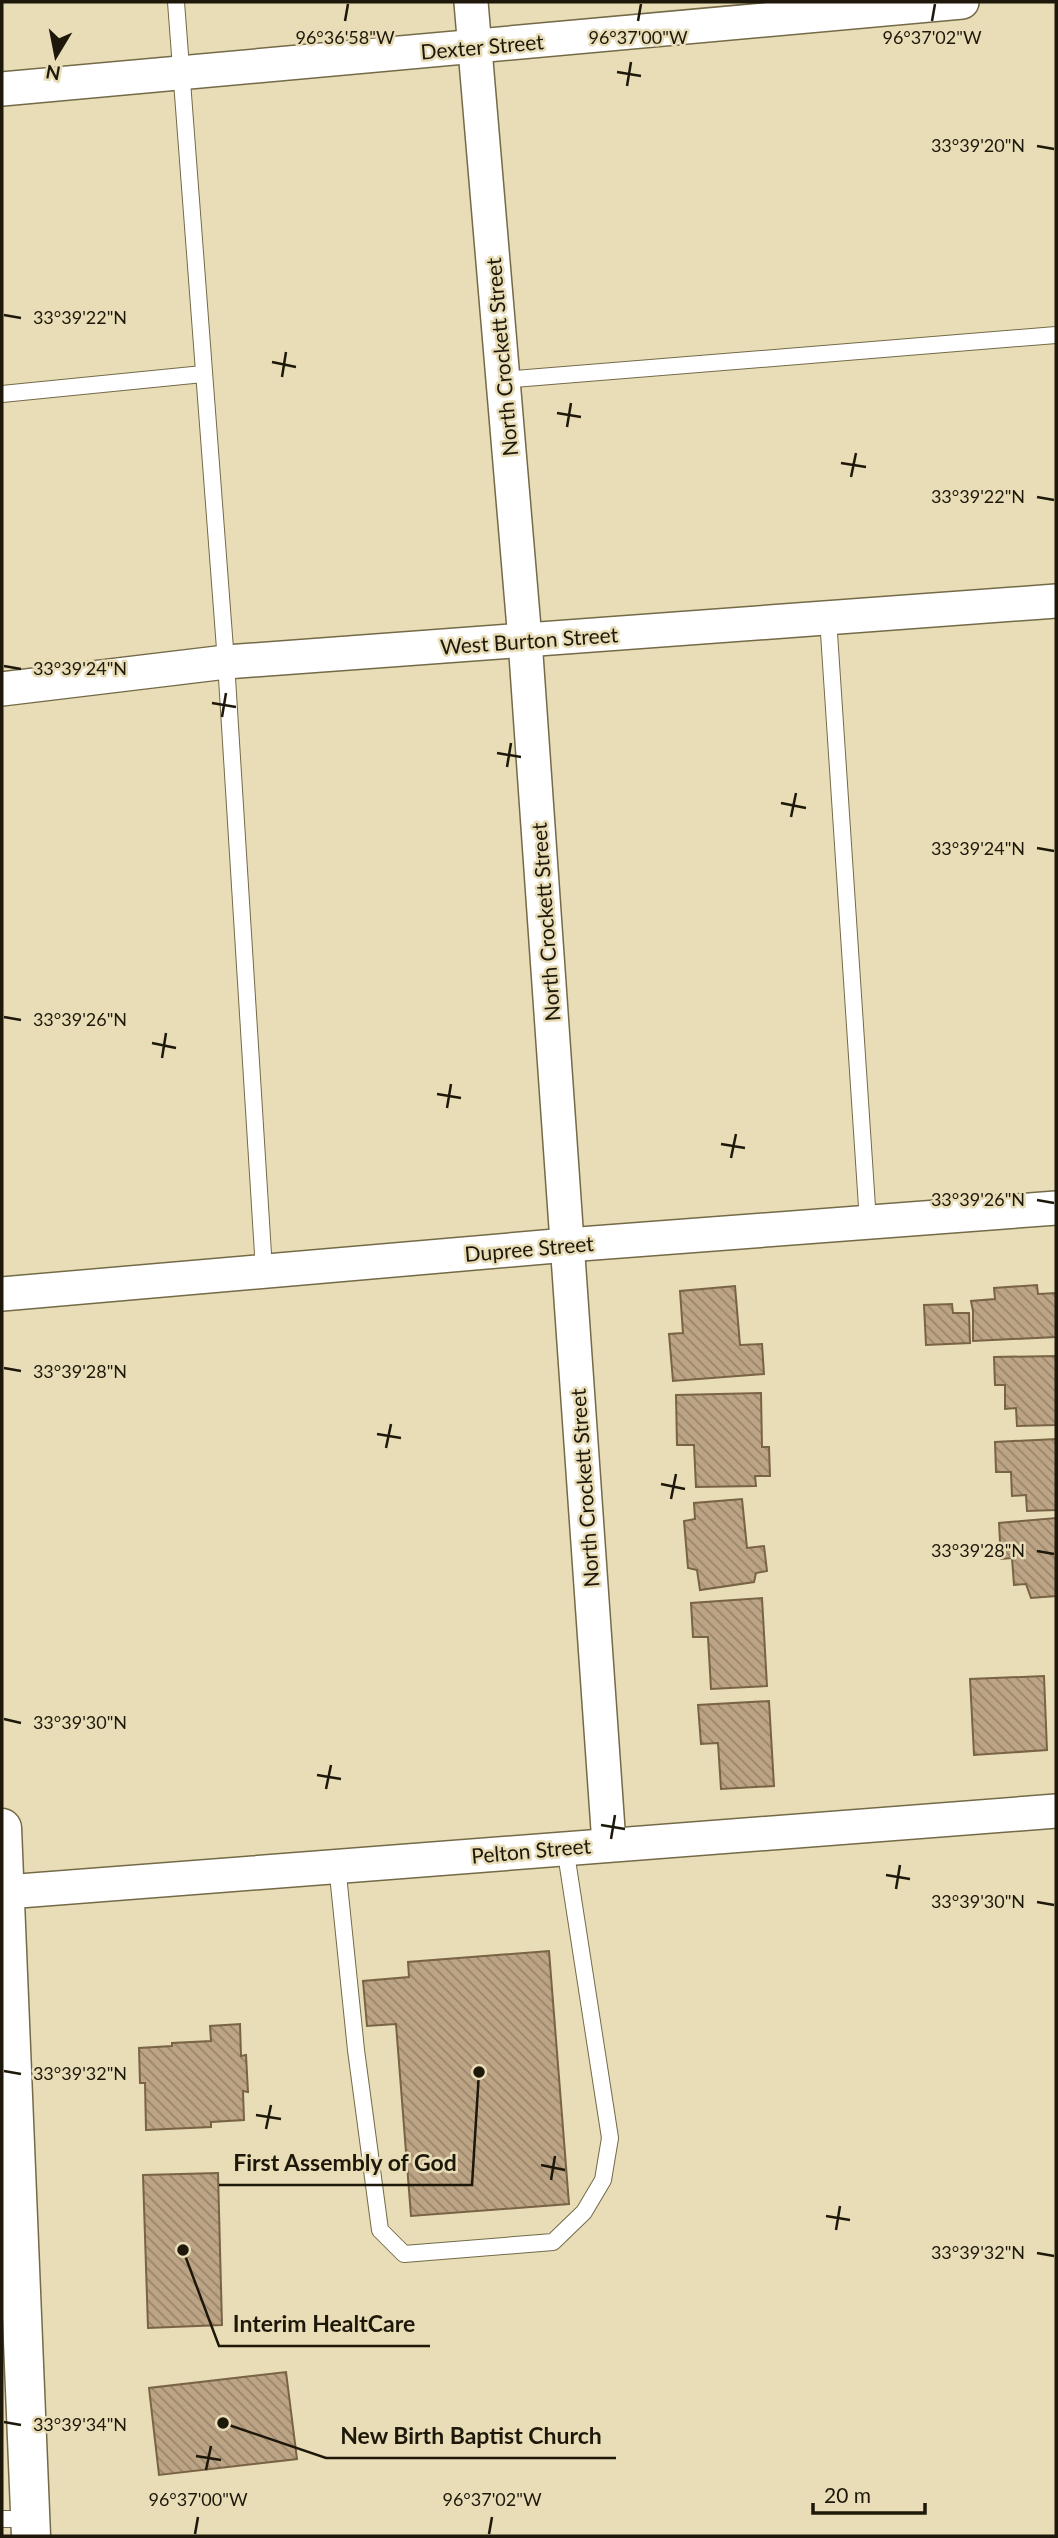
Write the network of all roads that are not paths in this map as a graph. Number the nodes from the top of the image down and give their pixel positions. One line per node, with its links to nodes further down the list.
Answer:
1 (176, 2): 5 (lane)
2 (471, 2): 4 (street, North Crockett Street)
3 (962, 2): 4 (street, Dexter Street)
4 (474, 48): 5 (street, Dexter Street); 9 (street, North Crockett Street)
5 (180, 72): 6 (street, Dexter Street); 8 (lane)
6 (2, 89)
7 (1056, 335): 9 (lane)
8 (204, 374): 10 (lane); 14 (lane)
9 (503, 380): 13 (street, North Crockett Street)
10 (2, 394)
11 (1056, 601): 12 (street, West Burton Street)
12 (828, 618): 13 (street, West Burton Street); 17 (lane)
13 (526, 640): 14 (street, West Burton Street); 18 (street, North Crockett Street)
14 (226, 662): 15 (street, West Burton Street); 19 (lane)
15 (2, 689)
16 (1056, 1208): 17 (street, Dupree Street)
17 (868, 1222): 18 (street, Dupree Street)
18 (567, 1245): 19 (street, Dupree Street); 23 (street, North Crockett Street)
19 (264, 1270): 20 (street, Dupree Street)
20 (2, 1294)
21 (1056, 1811): 23 (street, Pelton Street)
22 (2, 1828): 26 (main road)
23 (609, 1844): 24 (street, Pelton Street)
24 (565, 1847): 25 (street, Pelton Street); 25 (lane)
25 (337, 1865): 26 (street, Pelton Street)
26 (6, 1892): 27 (main road)
27 (11, 2290): 28 (main road)
28 (21, 2525)

